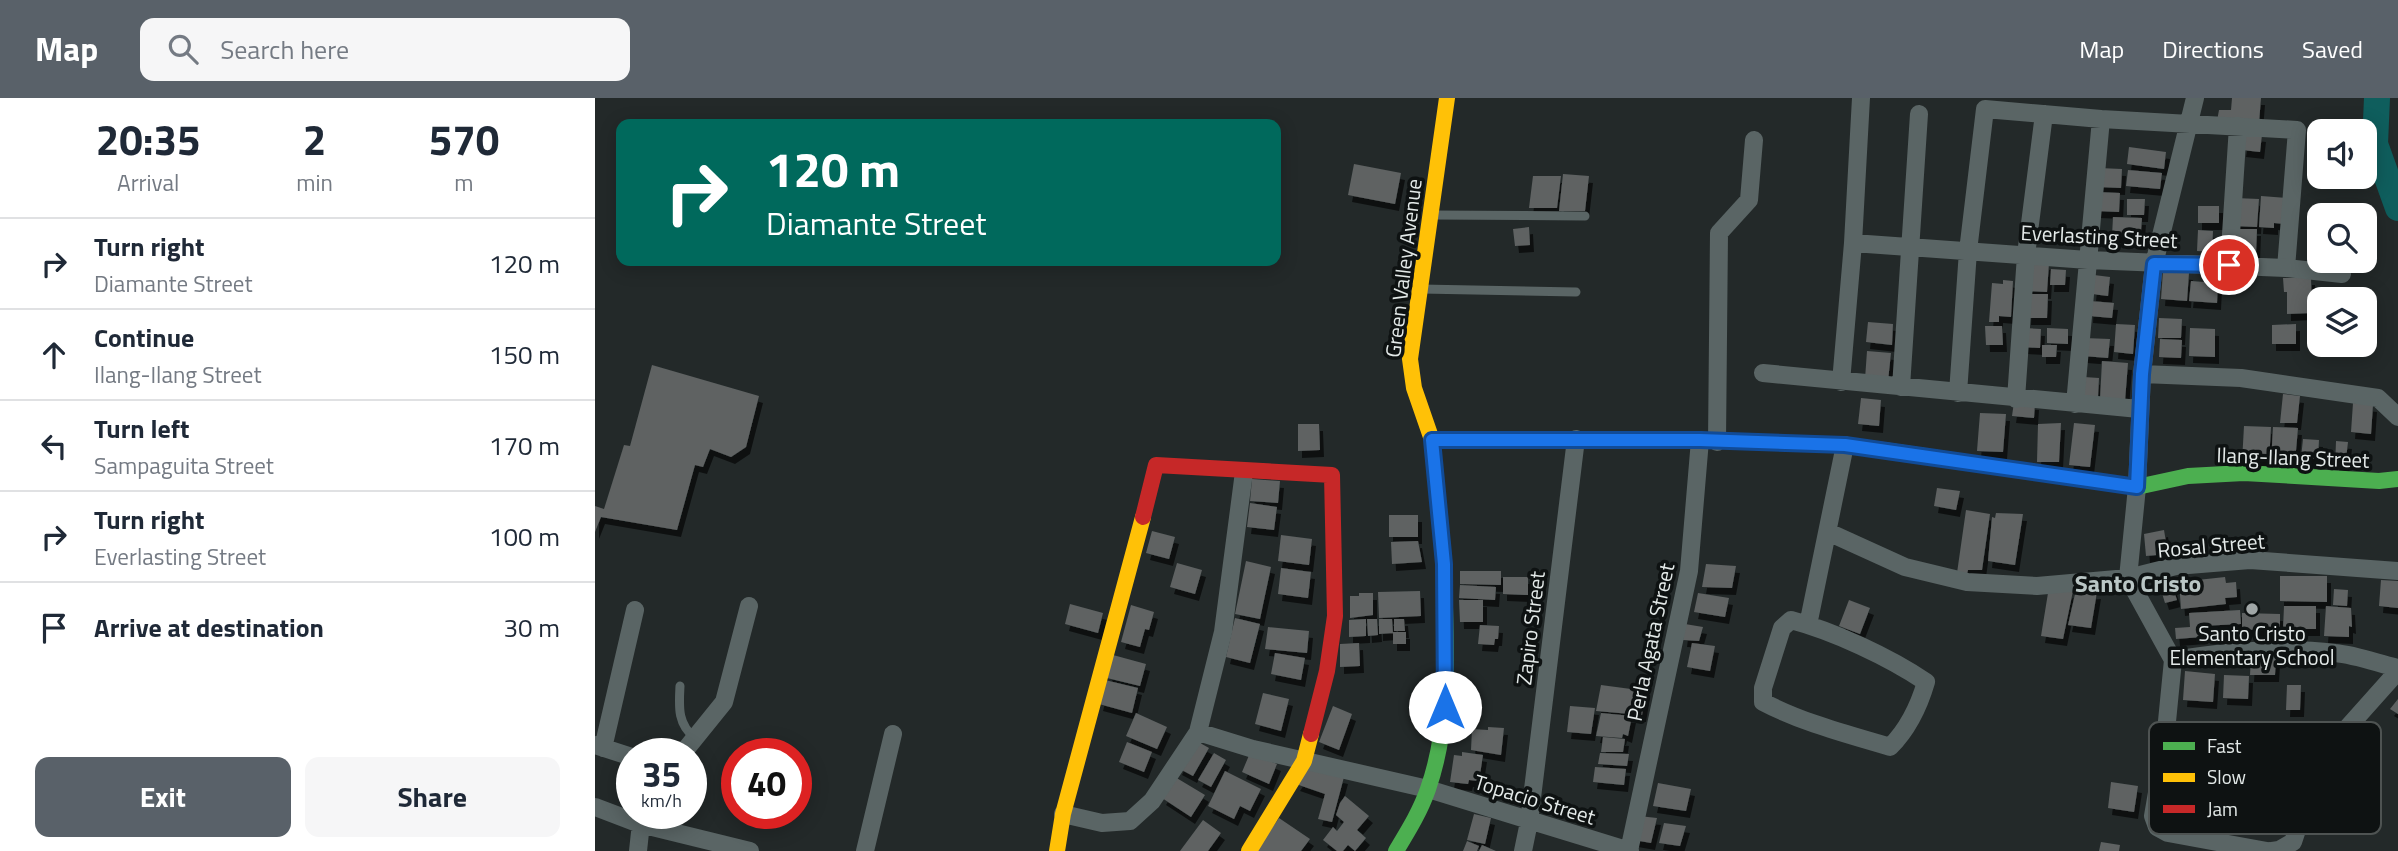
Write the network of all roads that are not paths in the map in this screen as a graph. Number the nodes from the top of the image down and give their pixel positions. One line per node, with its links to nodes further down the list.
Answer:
1 (1447, 98): 10 (street, Green Valley Avenue)
2 (1861, 98): 12 (street)
3 (2195, 98): 7 (street)
4 (1919, 114): 13 (street)
5 (2044, 114): 6 (street); 14 (street); 15 (street)
6 (2101, 119): 7 (street); 16 (street)
7 (2188, 123): 8 (street); 17 (street)
8 (2238, 126): 18 (street); 19 (street)
9 (1754, 140): 34 (street, Perla Agata Street)
10 (1429, 215): 11 (lane); 21 (street, Green Valley Avenue)
11 (1585, 216)
12 (1853, 243): 13 (street, Everlasting Street); 25 (street)
13 (1911, 247): 14 (street, Everlasting Street); 26 (street)
14 (1968, 251): 15 (street, Everlasting Street); 27 (street)
15 (2026, 255): 16 (street, Everlasting Street); 28 (street)
16 (2088, 260): 17 (street, Everlasting Street); 29 (street)
17 (2154, 264): 18 (street, Everlasting Street); 24 (street)
18 (2229, 265): 19 (street, Everlasting Street)
19 (2286, 268): 20 (street, Everlasting Street)
20 (2342, 274)
21 (1419, 289): 22 (lane); 33 (street, Green Valley Avenue)
22 (1576, 292)
23 (1763, 373): 25 (street)
24 (2142, 374): 30 (street); 31 (street)
25 (1841, 382): 26 (street)
26 (1901, 387): 27 (street)
27 (1958, 393): 28 (street)
28 (2016, 398): 29 (street)
29 (2075, 404): 30 (street)
30 (2139, 409): 38 (street)
31 (2398, 417)
32 (1576, 439): 33 (street, Ilang-Ilang Street); 34 (street, Ilang-Ilang Street); 60 (street, Zapiro Street)
33 (1432, 440): 56 (street, Green Valley Avenue)
34 (1709, 441): 35 (street, Ilang-Ilang Street); 72 (street, Perla Agata Street)
35 (1845, 445): 38 (street, Ilang-Ilang Street); 39 (street)
36 (1244, 472): 50 (street); 55 (street); 59 (street)
37 (2398, 479): 38 (street, Ilang-Ilang Street)
38 (2137, 487): 41 (street)
39 (1828, 532): 41 (street, Rosal Street); 44 (street)
40 (2398, 571): 41 (street, Rosal Street)
41 (2128, 578): 45 (street)
42 (749, 606): 52 (street)
43 (635, 610): 53 (street)
44 (1808, 625): 44 (street)
45 (2173, 660): 46 (street); 48 (street)
46 (2398, 670): 49 (street)
47 (680, 686): 52 (lane)
48 (2167, 722)
49 (2352, 722)
50 (1198, 732): 55 (street, Topacio Street); 59 (street)
51 (893, 734): 67 (street)
52 (695, 738)
53 (599, 747): 54 (street)
54 (616, 752)
55 (1304, 761): 56 (street, Topacio Street); 69 (street)
56 (1427, 789): 60 (street, Topacio Street); 70 (street, Green Valley Avenue)
57 (595, 807): 58 (street)
58 (616, 812)
59 (1063, 814): 68 (street)
60 (1529, 822): 71 (street, Zapiro Street); 72 (street, Topacio Street)
61 (640, 829): 65 (street)
62 (675, 829): 66 (street)
63 (2174, 834): 73 (street)
64 (2296, 834): 73 (street)
65 (638, 851)
66 (751, 851)
67 (865, 851)
68 (1056, 851)
69 (1249, 851)
70 (1396, 851)
71 (1523, 851)
72 (1629, 851)
73 (2270, 851)

